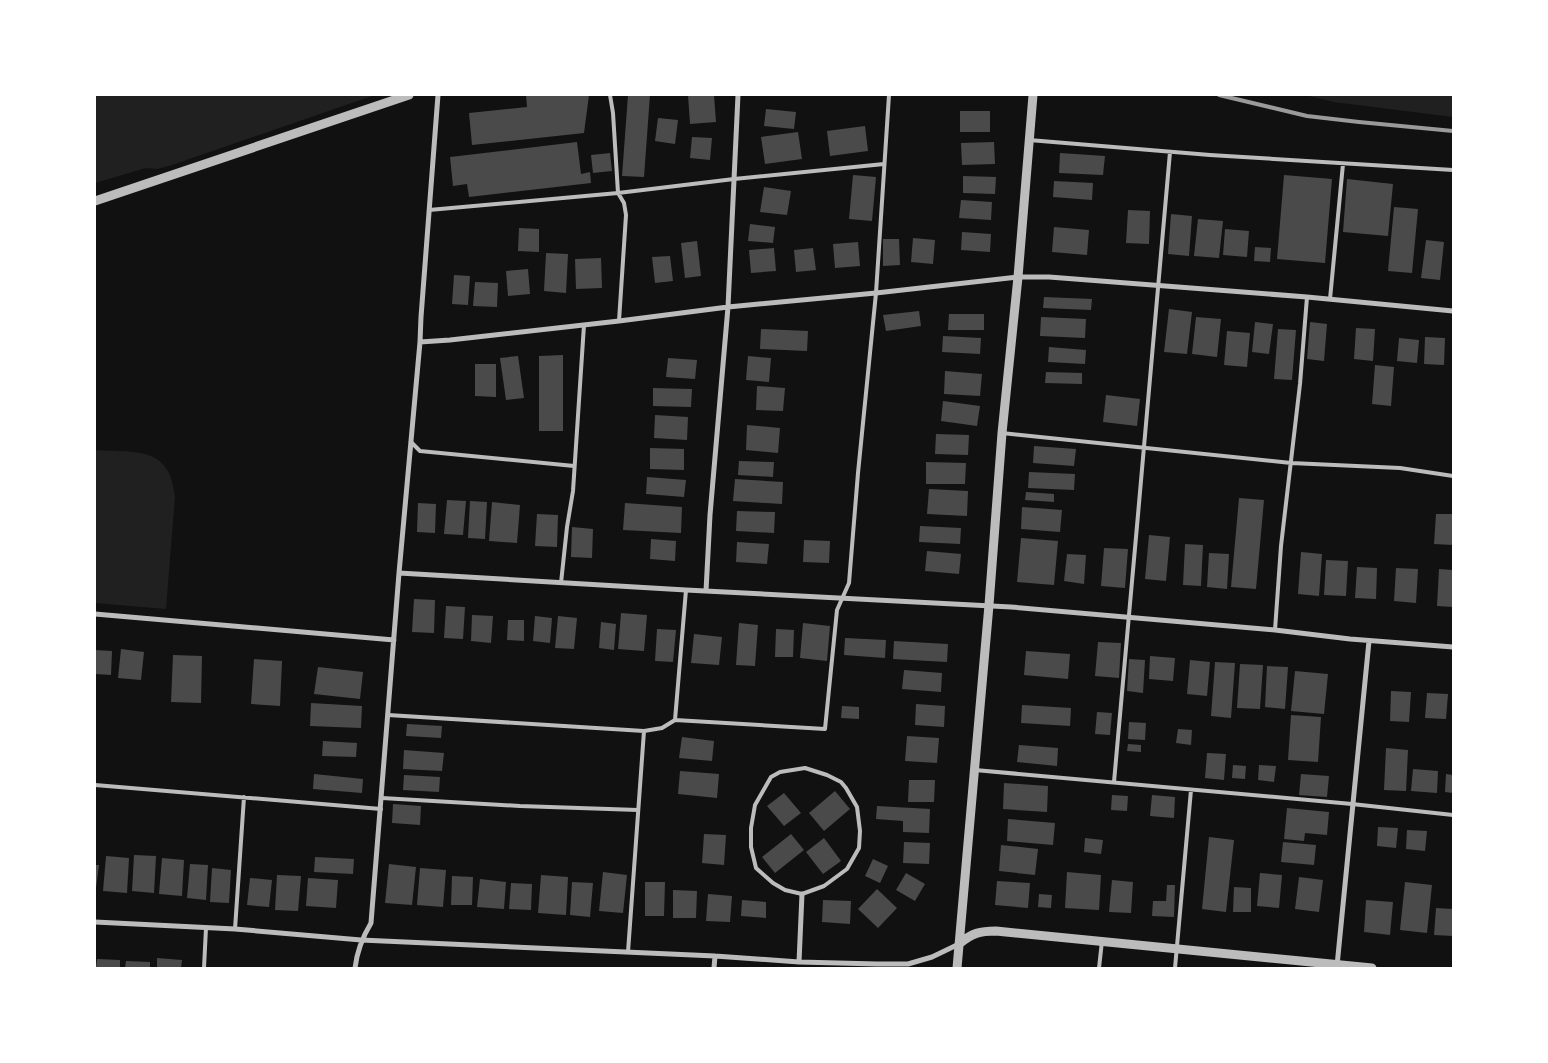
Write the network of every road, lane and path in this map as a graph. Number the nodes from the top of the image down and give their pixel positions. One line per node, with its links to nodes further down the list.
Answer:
1 (410, 95): 14 (street)
2 (438, 95): 15 (street)
3 (610, 95): 13 (lane)
4 (738, 95): 12 (street)
5 (889, 95): 9 (lane)
6 (1033, 95): 7 (street)
7 (1029, 140): 8 (lane); 16 (street)
8 (1170, 152): 10 (lane); 17 (lane)
9 (884, 164): 12 (lane); 18 (lane)
10 (1343, 164): 11 (lane); 20 (lane)
11 (1453, 170)
12 (734, 179): 13 (lane); 21 (street)
13 (618, 193): 15 (lane); 23 (lane)
14 (95, 202)
15 (429, 210): 25 (street)
16 (1018, 277): 17 (street); 18 (street); 26 (street)
17 (1159, 286): 19 (street); 28 (lane)
18 (876, 293): 21 (street); 36 (lane)
19 (1307, 297): 20 (street); 29 (lane)
20 (1330, 299): 22 (street)
21 (728, 307): 23 (street); 35 (street)
22 (1453, 311)
23 (619, 321): 24 (street)
24 (584, 325): 25 (street); 30 (lane)
25 (420, 342): 27 (street)
26 (1002, 433): 28 (lane); 37 (street)
27 (411, 442): 30 (lane); 32 (street)
28 (1145, 447): 29 (lane); 39 (lane)
29 (1291, 463): 31 (lane); 40 (lane)
30 (574, 466): 33 (lane)
31 (1453, 476)
32 (399, 573): 33 (street); 41 (street)
33 (561, 583): 34 (street)
34 (686, 590): 35 (street); 45 (lane)
35 (706, 591): 36 (street)
36 (842, 597): 37 (street); 45 (lane)
37 (989, 605): 39 (street); 47 (street)
38 (95, 614): 41 (street)
39 (1128, 617): 40 (street); 48 (lane)
40 (1275, 630): 42 (street)
41 (394, 640): 44 (street)
42 (1369, 641): 43 (street); 53 (street)
43 (1453, 647)
44 (388, 715): 46 (lane); 52 (street)
45 (675, 720): 46 (lane)
46 (644, 731): 55 (lane)
47 (974, 770): 48 (lane); 63 (street)
48 (1114, 782): 50 (lane)
49 (95, 785): 51 (lane)
50 (1191, 790): 53 (lane); 64 (lane)
51 (244, 797): 54 (lane); 60 (lane)
52 (382, 798): 54 (street); 55 (lane)
53 (1352, 804): 56 (lane); 68 (street)
54 (381, 809): 61 (street)
55 (638, 810): 65 (lane)
56 (1453, 815)
57 (802, 894): 57 (lane); 67 (street)
58 (95, 922): 59 (street)
59 (206, 928): 60 (street); 69 (lane)
60 (235, 929): 61 (street)
61 (361, 940): 65 (street); 70 (street)
62 (1102, 941): 63 (street); 64 (street); 73 (lane)
63 (959, 944): 67 (street); 72 (street)
64 (1177, 949): 68 (street); 74 (lane)
65 (628, 952): 66 (street)
66 (715, 956): 67 (street); 71 (street)
67 (799, 965)
68 (1337, 966): 75 (street)
69 (204, 968)
70 (355, 968)
71 (714, 968)
72 (957, 968)
73 (1099, 968)
74 (1175, 968)
75 (1372, 968)

